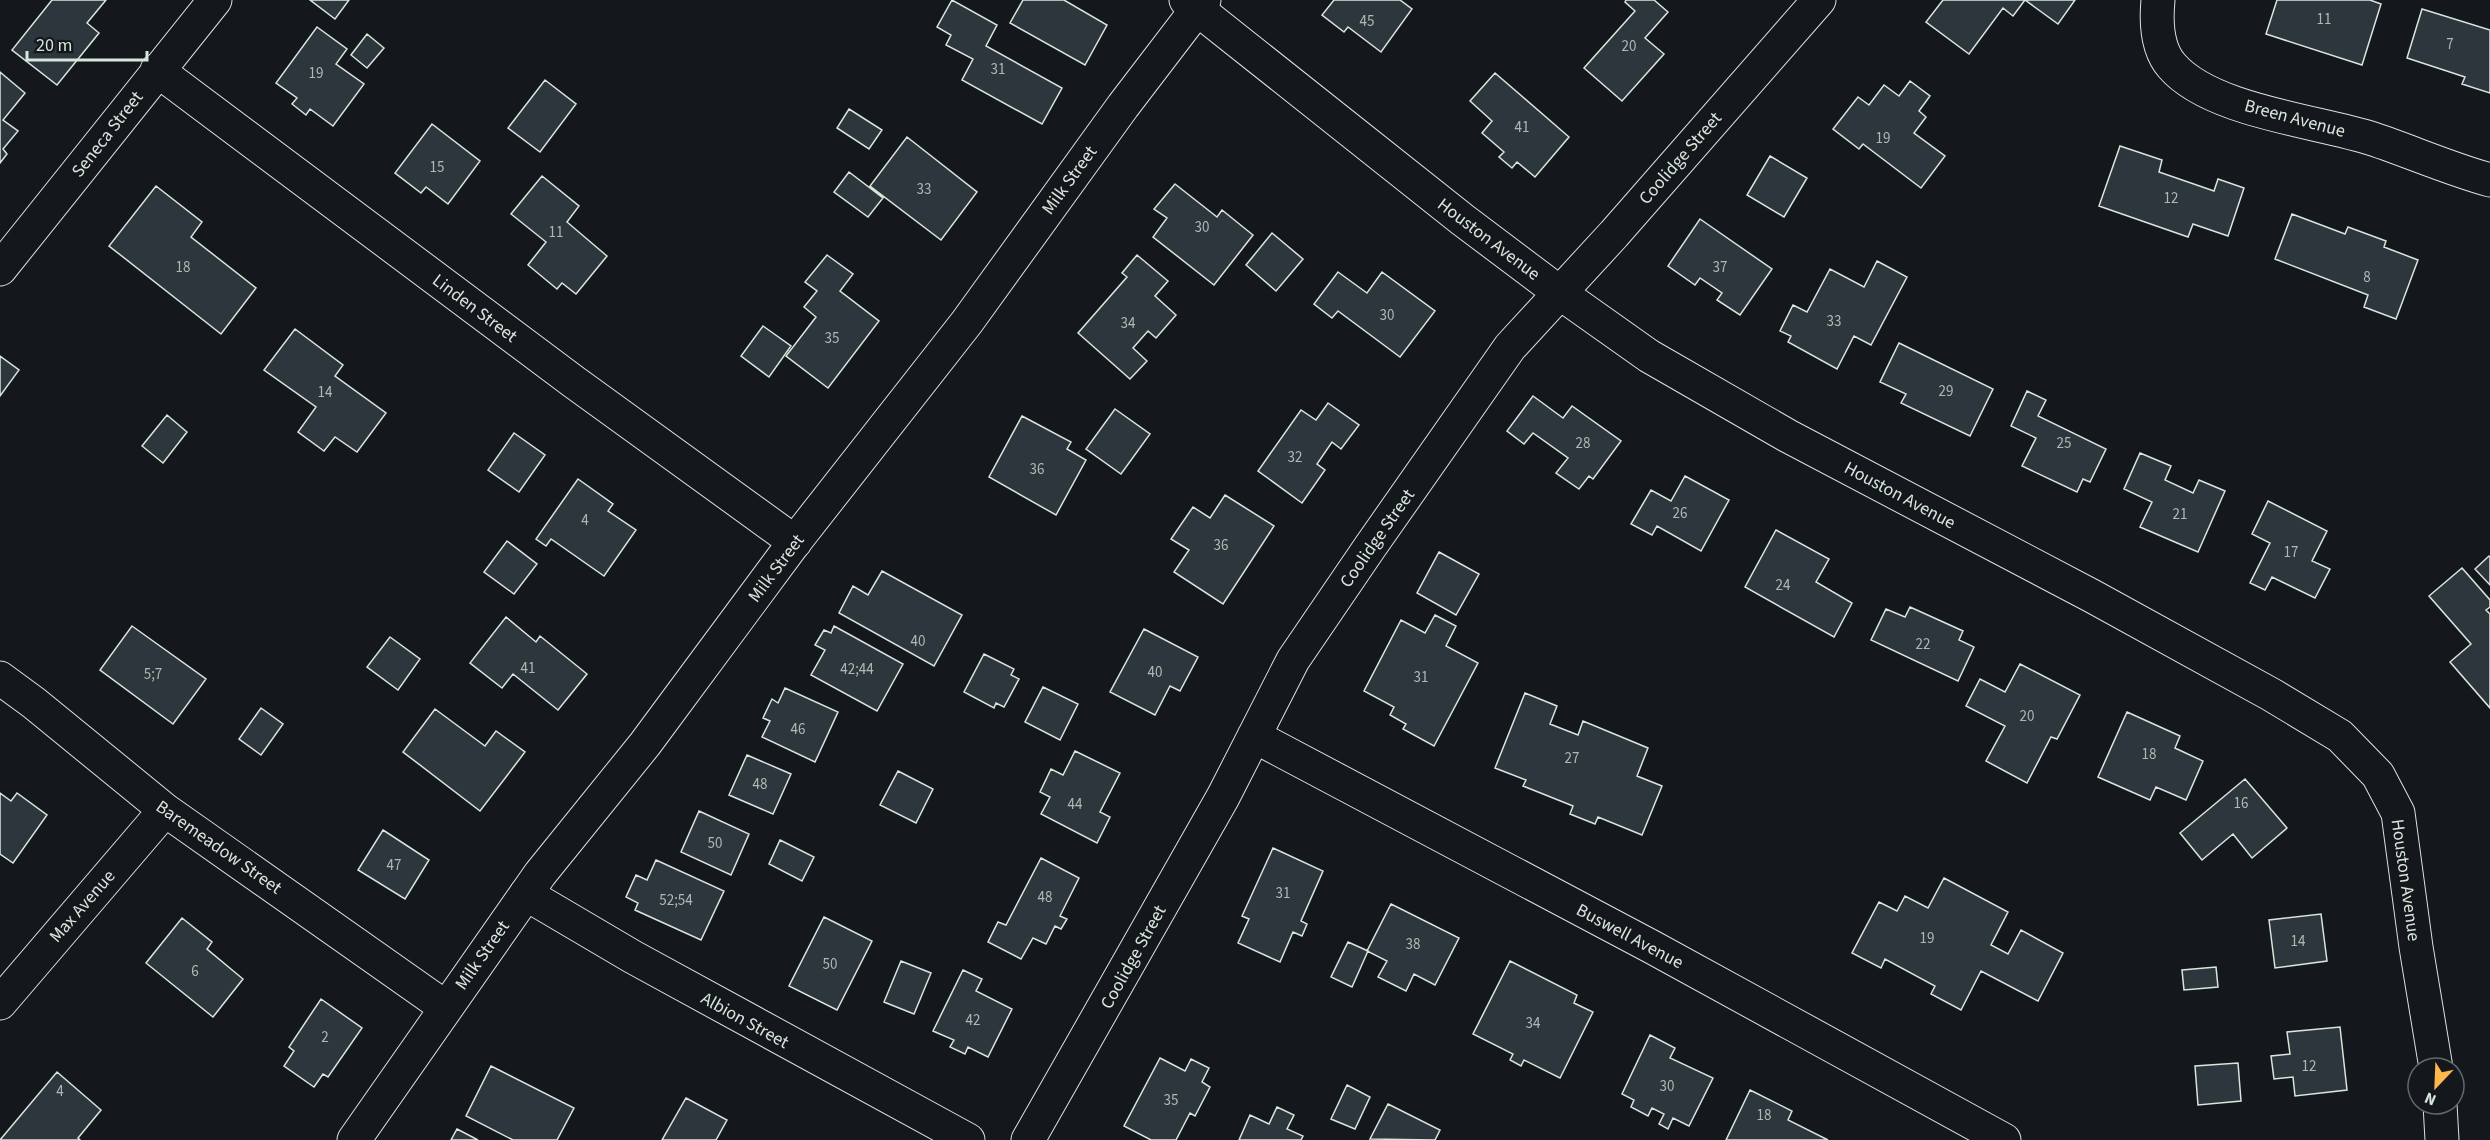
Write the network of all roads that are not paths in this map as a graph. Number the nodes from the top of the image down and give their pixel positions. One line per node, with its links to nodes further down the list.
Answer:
1 (215, 0): 5 (street, Seneca Street)
2 (1819, 0): 8 (street, Coolidge Street)
3 (2158, 0): 6 (street, Breen Avenue)
4 (1196, 3): 8 (street, Houston Avenue); 9 (street, Milk Street)
5 (157, 70): 7 (street, Seneca Street); 9 (street, Linden Street)
6 (2490, 180)
7 (0, 269)
8 (1560, 293): 11 (street, Coolidge Street); 16 (street, Houston Avenue)
9 (795, 542): 13 (street, Milk Street)
10 (0, 678): 12 (street, Baremeadow Street)
11 (1254, 736): 20 (street, Coolidge Street); 21 (street, Buswell Avenue)
12 (165, 810): 14 (street, Max Avenue); 15 (street, Baremeadow Street)
13 (526, 894): 15 (street, Milk Street); 19 (street, Albion Street)
14 (0, 1003)
15 (446, 1007): 18 (street, Milk Street)
16 (2434, 1056)
17 (2441, 1116): 22 (street)
18 (354, 1140)
19 (968, 1140)
20 (1028, 1140)
21 (2004, 1140)
22 (2442, 1140)

